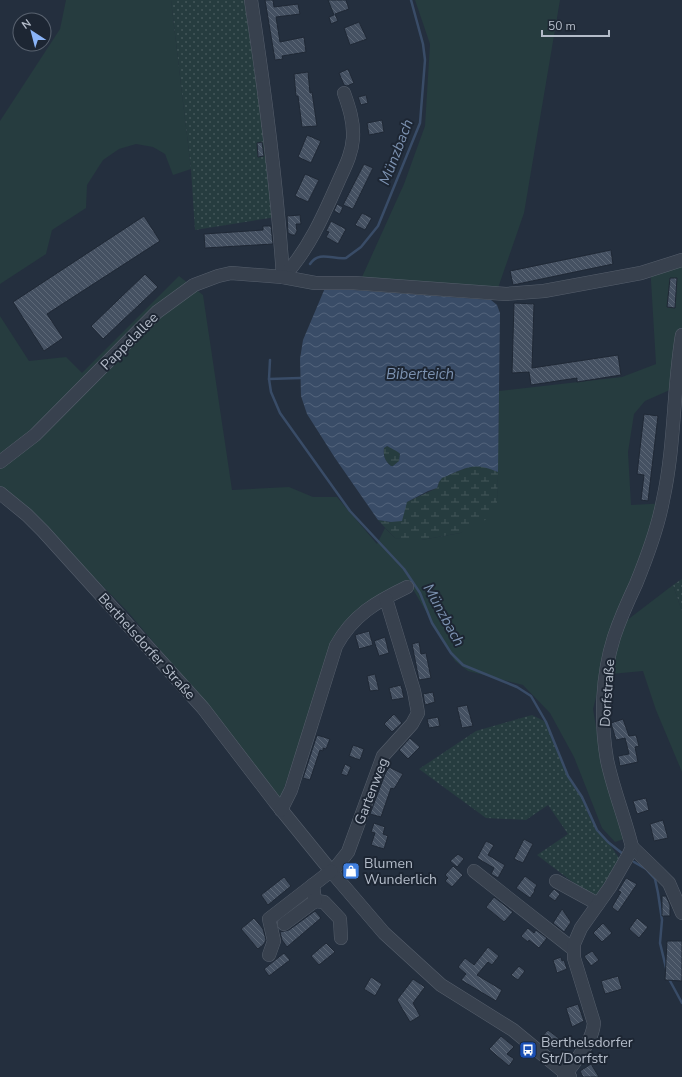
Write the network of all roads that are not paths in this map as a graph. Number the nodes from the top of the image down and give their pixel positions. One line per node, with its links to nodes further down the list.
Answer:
1 (251, 0): 4 (street)
2 (344, 93): 4 (street)
3 (682, 260): 4 (street, Pappelallee)
4 (283, 276): 6 (street, Pappelallee)
5 (682, 335): 11 (street, Dorfstraße)
6 (0, 462)
7 (0, 493): 10 (street, Berthelsdorfer Straße)
8 (407, 587): 9 (street)
9 (386, 599): 10 (street); 13 (street, Gartenweg)
10 (281, 810): 13 (street, Berthelsdorfer Straße)
11 (628, 855): 17 (street); 18 (street)
12 (474, 871): 21 (street)
13 (331, 872): 15 (street, Gartenweg); 23 (street, Berthelsdorfer Straße)
14 (556, 881): 17 (street)
15 (312, 885): 16 (street); 22 (street, Gartenweg)
16 (315, 901): 19 (street); 20 (street)
17 (598, 904): 21 (street)
18 (682, 913)
19 (284, 924)
20 (341, 938)
21 (573, 949): 23 (street)
22 (269, 955)
23 (567, 1076)

